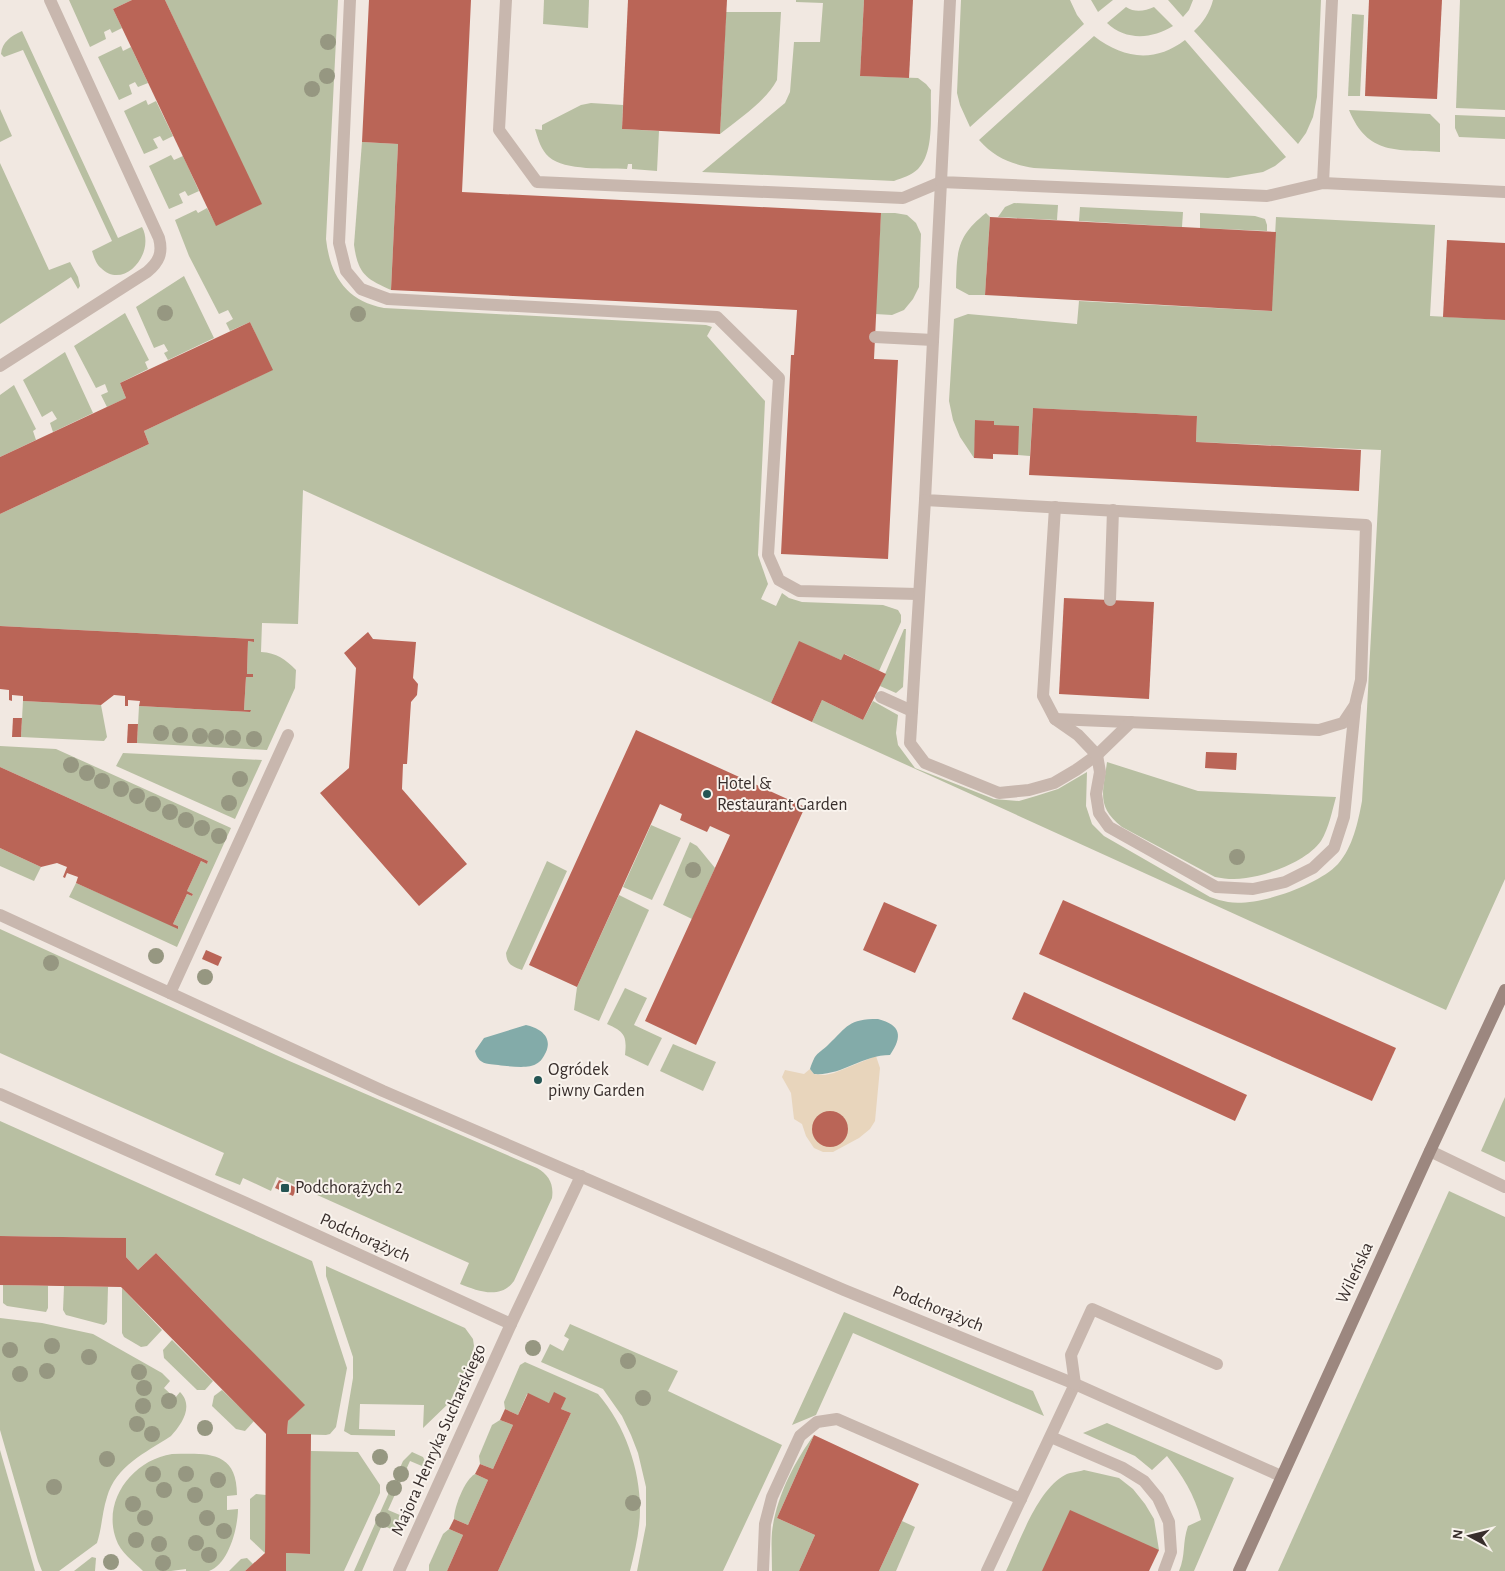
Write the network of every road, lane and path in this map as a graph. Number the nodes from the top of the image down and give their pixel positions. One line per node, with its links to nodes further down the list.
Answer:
1 (50, 0): 11 (street)
2 (350, 0): 15 (street)
3 (506, 0): 6 (street)
4 (950, 0): 6 (street)
5 (1332, 0): 7 (street)
6 (941, 182): 7 (street); 10 (street)
7 (1323, 183): 8 (street)
8 (1505, 192)
9 (875, 337): 10 (street)
10 (933, 340): 12 (street)
11 (0, 366)
12 (925, 500): 13 (street); 15 (street)
13 (1055, 507): 14 (street); 20 (street)
14 (1114, 510): 16 (street); 18 (street)
15 (918, 594): 19 (street)
16 (1110, 600)
17 (881, 696): 19 (street)
18 (1355, 705): 21 (street); 23 (street)
19 (912, 711): 23 (street)
20 (1055, 719): 21 (street); 23 (street)
21 (1131, 722): 23 (street)
22 (288, 735): 26 (street)
23 (1097, 755)
24 (0, 914): 26 (street, Podchorążych)
25 (1505, 990): 28 (street, Wileńska)
26 (170, 994): 29 (street, Podchorążych)
27 (0, 1094): 31 (street, Podchorążych)
28 (1430, 1151): 30 (street); 35 (street, Wileńska)
29 (581, 1176): 31 (street); 33 (street, Podchorążych)
30 (1505, 1187)
31 (511, 1324): 37 (street, Majora Henryka Sucharskiego)
32 (1217, 1364): 33 (street)
33 (1075, 1384): 34 (street); 35 (street, Podchorążych)
34 (1050, 1437): 36 (street); 40 (street)
35 (1281, 1476): 41 (street, Wileńska)
36 (1021, 1499): 38 (street); 39 (street)
37 (400, 1571)
38 (763, 1571)
39 (987, 1571)
40 (1164, 1571)
41 (1239, 1571)

